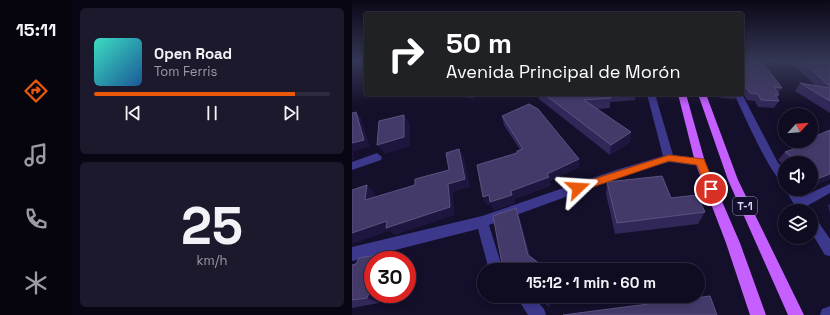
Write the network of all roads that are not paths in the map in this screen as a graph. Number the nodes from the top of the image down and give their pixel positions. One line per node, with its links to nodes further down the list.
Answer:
1 (652, 96): 6 (street)
2 (683, 96): 7 (main road, T-1)
3 (703, 96): 20 (main road, T-1)
4 (739, 96): 9 (street)
5 (377, 157): 8 (street)
6 (669, 158): 7 (street); 12 (street)
7 (700, 162): 19 (main road, T-1)
8 (352, 166)
9 (778, 170)
10 (830, 188): 11 (street)
11 (808, 204)
12 (482, 222): 15 (street); 16 (street)
13 (818, 232): 14 (street)
14 (830, 250)
15 (352, 254)
16 (494, 263)
17 (529, 303): 18 (street)
18 (538, 315)
19 (758, 315)
20 (796, 315)

